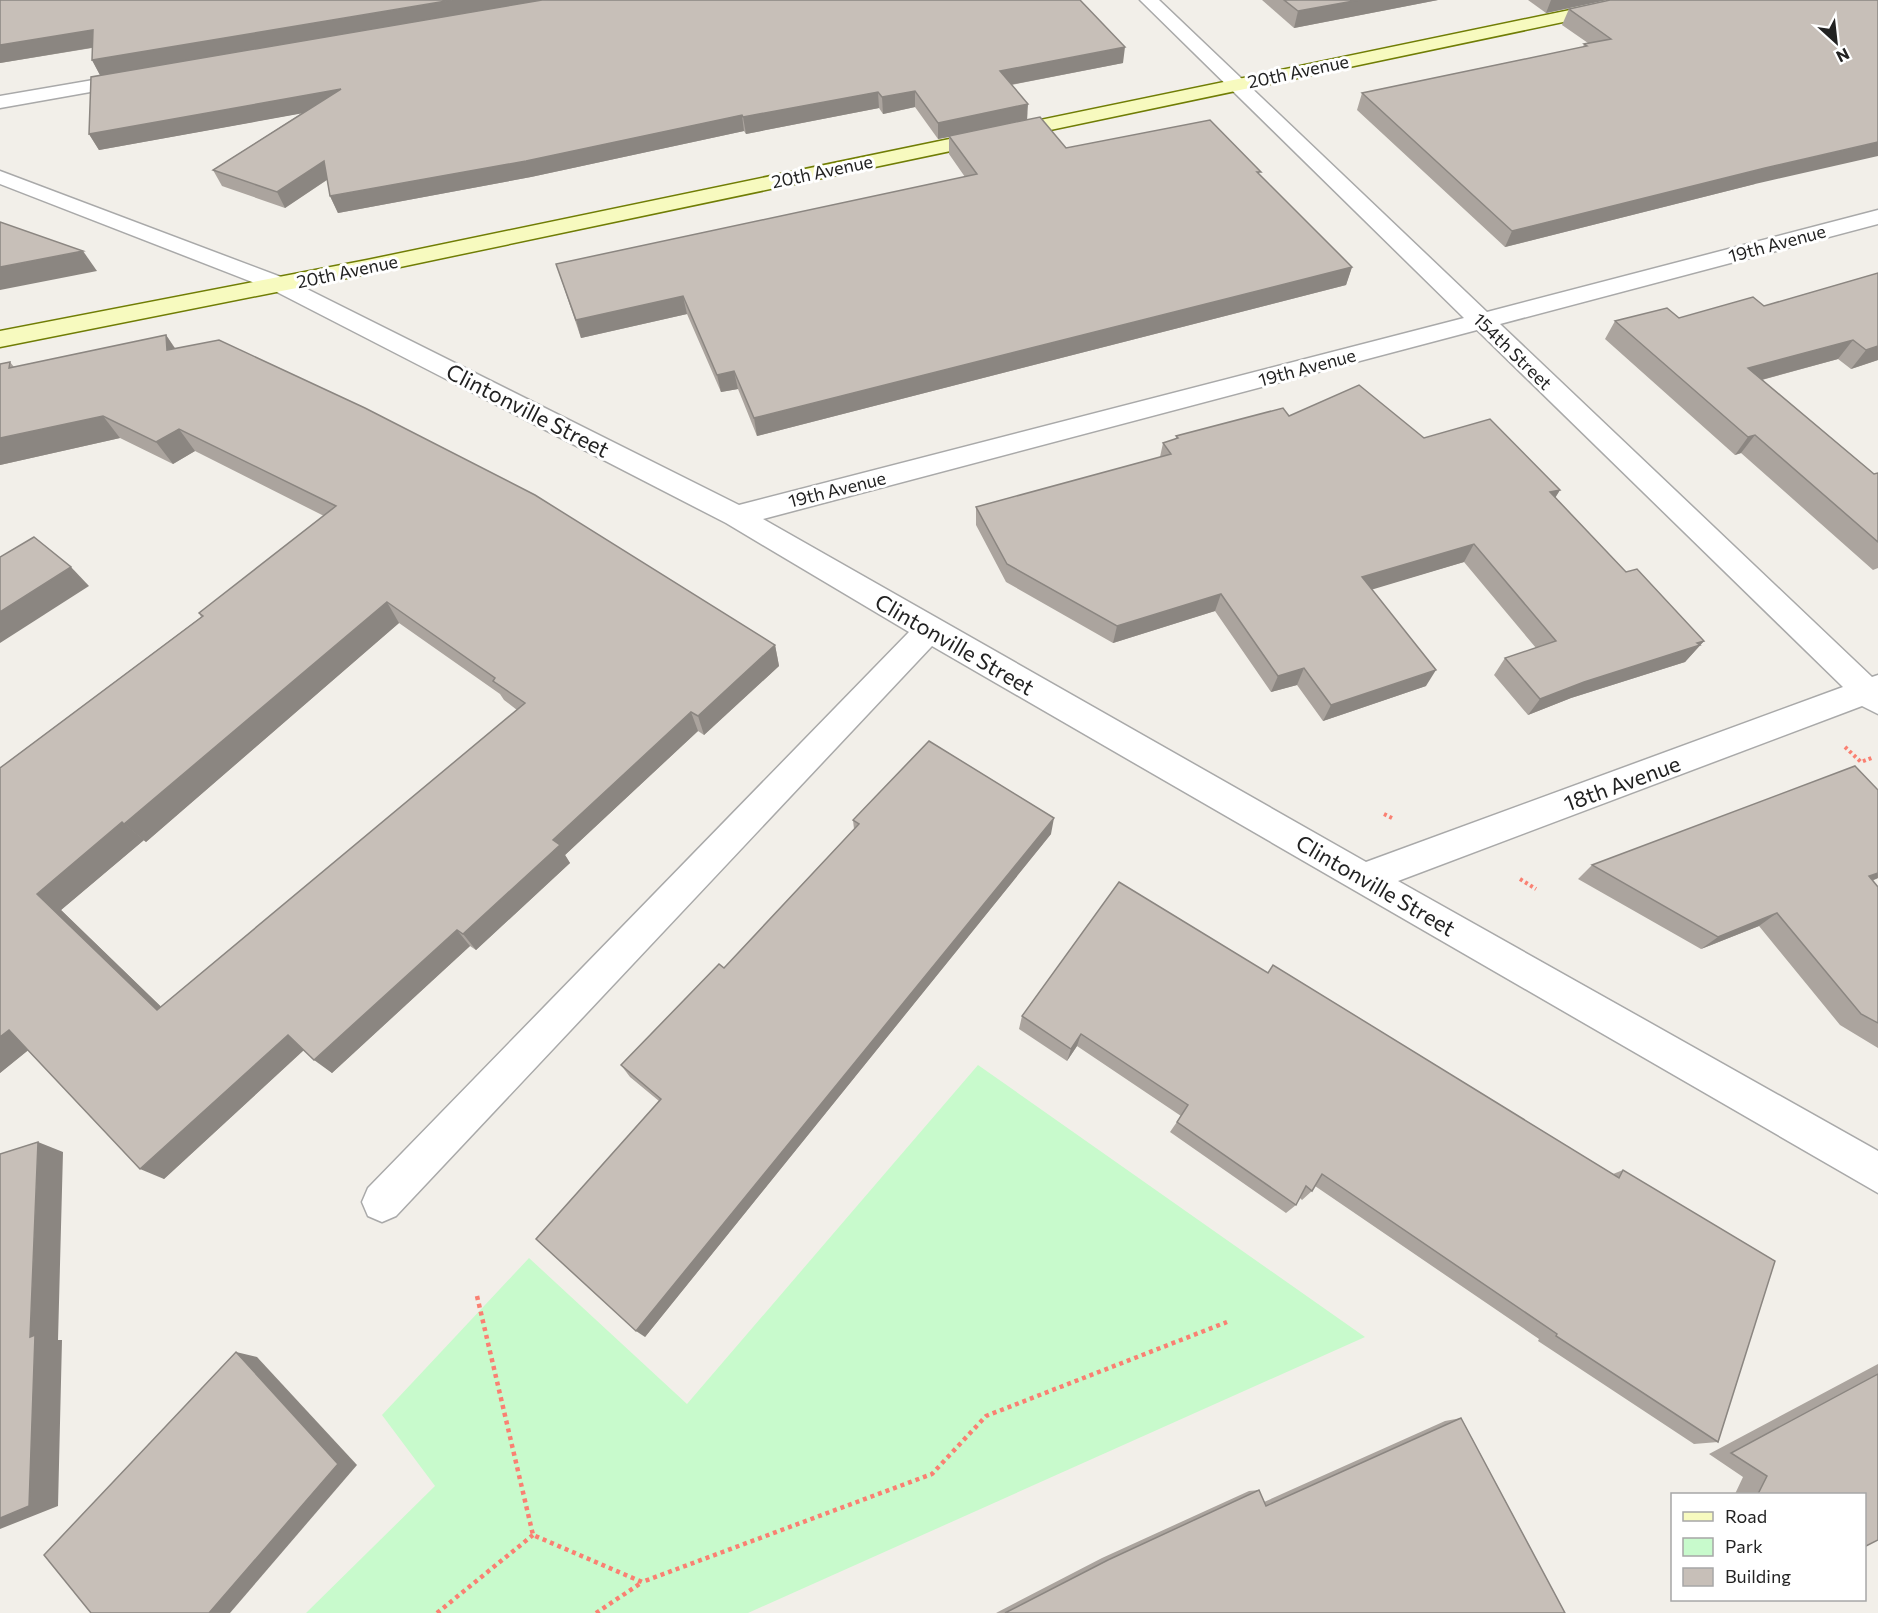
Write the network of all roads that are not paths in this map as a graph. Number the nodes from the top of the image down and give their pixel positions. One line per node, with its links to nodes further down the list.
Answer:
1 (1149, 0): 4 (street, 154th Street)
2 (1644, 0): 4 (street, 20th Avenue)
3 (152, 76): 5 (street)
4 (1236, 84): 8 (street, 20th Avenue); 9 (street, 154th Street)
5 (0, 102)
6 (0, 177): 8 (street, Clintonville Street)
7 (1878, 217): 9 (street, 19th Avenue)
8 (281, 285): 10 (street, 20th Avenue); 11 (street, Clintonville Street)
9 (1482, 321): 11 (street, 19th Avenue); 13 (street, 154th Street)
10 (0, 339)
11 (736, 516): 12 (street, Clintonville Street)
12 (929, 630): 14 (street, Clintonville Street); 16 (street)
13 (1874, 693): 14 (street, 18th Avenue)
14 (1365, 878): 15 (street, Clintonville Street)
15 (1878, 1173)
16 (382, 1202)

